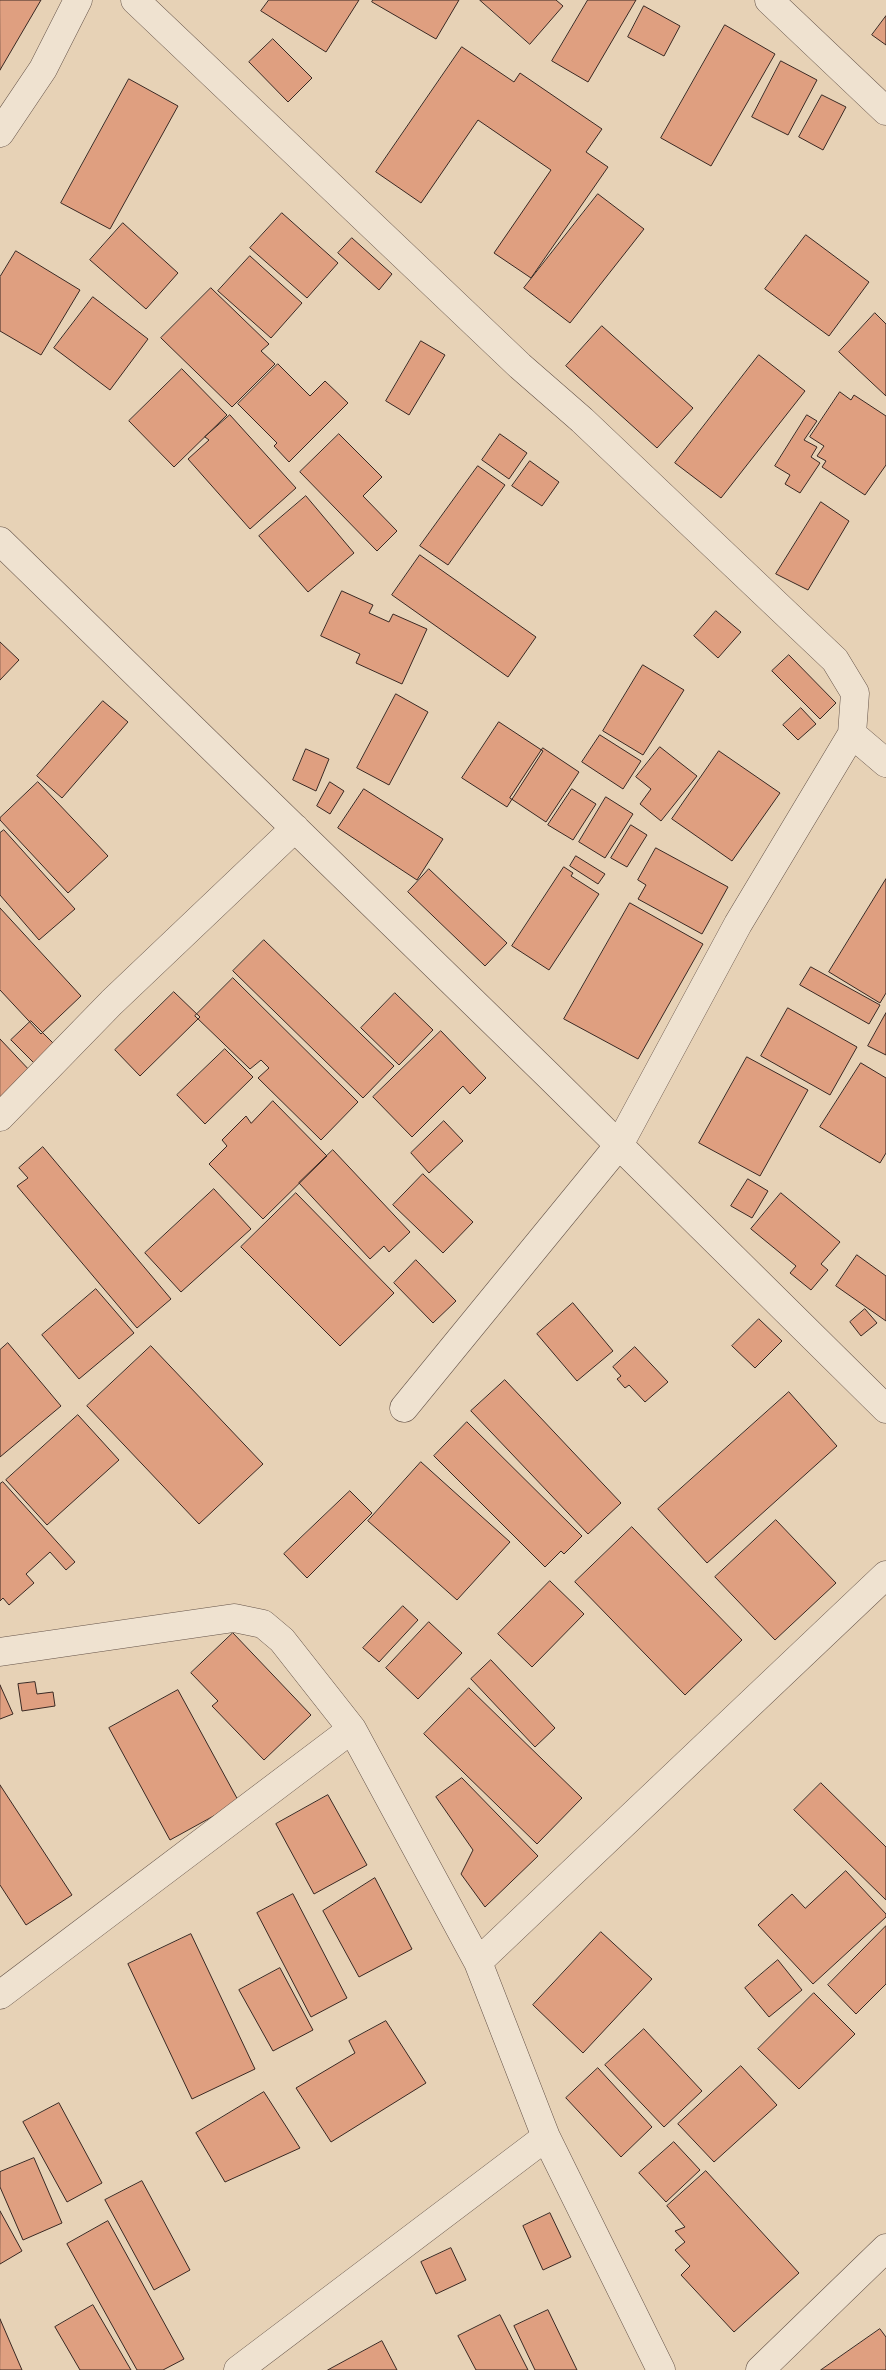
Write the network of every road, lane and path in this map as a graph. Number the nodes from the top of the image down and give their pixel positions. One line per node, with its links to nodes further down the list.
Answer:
1 (78, 0): 5 (street)
2 (135, 0): 7 (street)
3 (769, 0): 4 (street)
4 (886, 111)
5 (0, 133)
6 (0, 541): 9 (street)
7 (852, 734): 8 (street); 11 (street)
8 (886, 763)
9 (295, 828): 10 (street); 11 (street)
10 (0, 1117)
11 (619, 1145): 12 (street); 13 (street)
12 (404, 1408)
13 (886, 1409)
14 (886, 1576): 17 (street)
15 (0, 1652): 16 (street)
16 (352, 1729): 17 (street); 18 (street)
17 (478, 1962): 19 (street)
18 (0, 1995)
19 (546, 2137): 21 (street); 22 (street)
20 (886, 2248): 23 (street)
21 (238, 2370)
22 (661, 2370)
23 (760, 2370)

